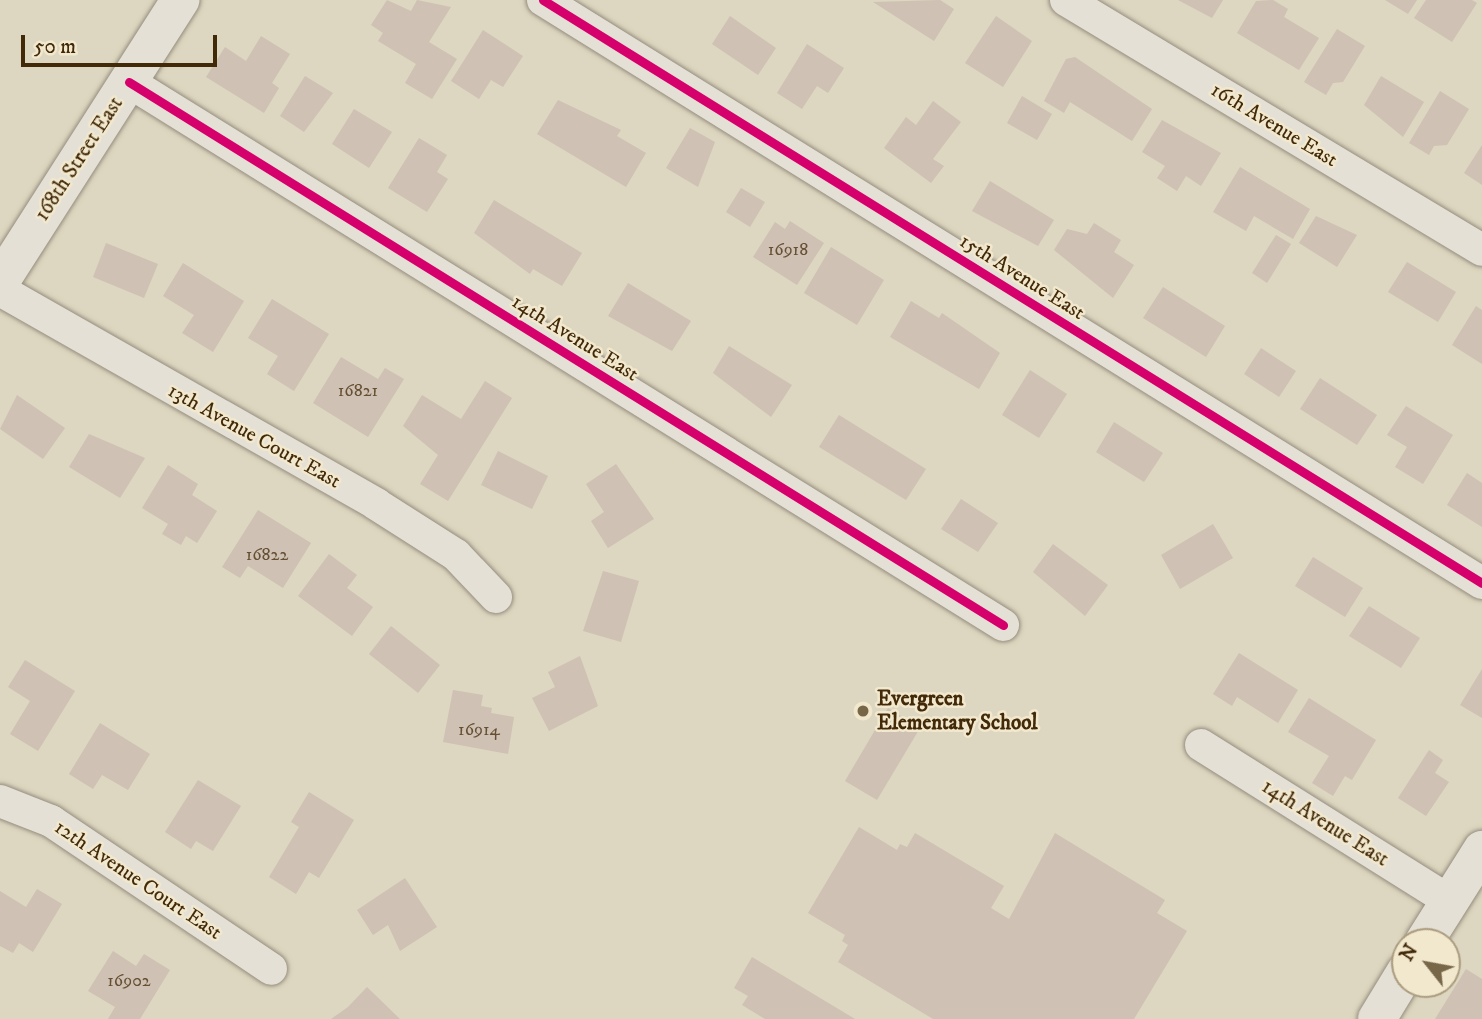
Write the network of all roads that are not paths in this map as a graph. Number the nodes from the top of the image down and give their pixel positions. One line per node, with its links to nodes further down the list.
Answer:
1 (180, 0): 4 (street, 168th Street East)
2 (543, 0): 8 (street, 15th Avenue East)
3 (1066, 0): 5 (street, 16th Avenue East)
4 (129, 82): 6 (street, 168th Street East); 10 (street, 14th Avenue East)
5 (1482, 250)
6 (0, 282)
7 (0, 289): 9 (street, 13th Avenue Court East)
8 (1482, 583)
9 (496, 597)
10 (1003, 625)
11 (1201, 745): 14 (street, 14th Avenue East)
12 (0, 800): 16 (street, 12th Avenue Court East)
13 (1482, 850): 14 (street)
14 (1450, 901): 15 (street)
15 (1433, 928)
16 (271, 969)
17 (1391, 996): 18 (street)
18 (1377, 1019)

